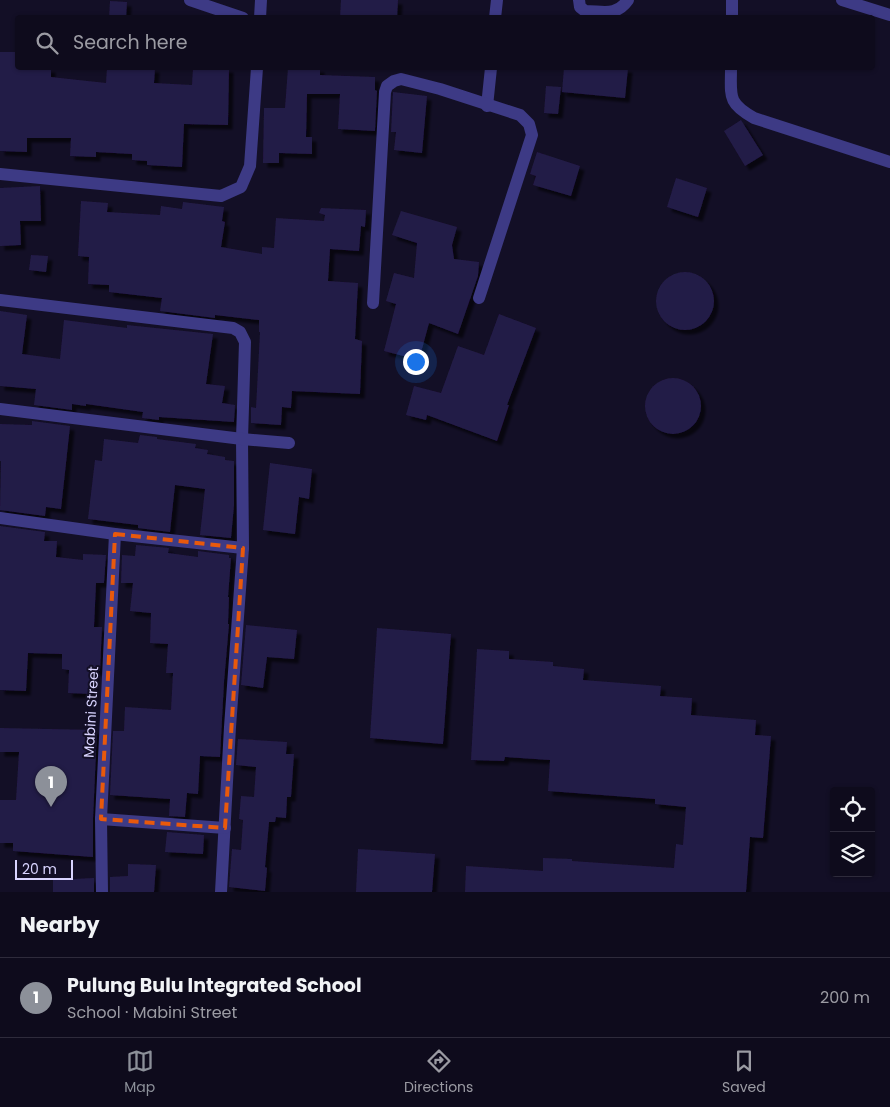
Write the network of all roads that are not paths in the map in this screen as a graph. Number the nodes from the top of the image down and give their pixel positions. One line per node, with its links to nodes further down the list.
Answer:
1 (190, 0): 8 (street)
2 (261, 0): 9 (street)
3 (497, 0): 10 (street)
4 (579, 0): 5 (street)
5 (628, 0)
6 (732, 0): 11 (street)
7 (842, 0): 12 (street)
8 (234, 15)
9 (260, 15)
10 (496, 15)
11 (732, 15)
12 (890, 15)
13 (257, 70): 18 (street)
14 (491, 70): 16 (street)
15 (731, 70): 17 (street)
16 (487, 106): 19 (street); 21 (street)
17 (890, 162)
18 (0, 174)
19 (479, 298)
20 (0, 300): 23 (street)
21 (373, 303)
22 (0, 409): 23 (street)
23 (242, 439): 24 (street); 27 (street)
24 (289, 443)
25 (0, 518): 26 (street)
26 (115, 534): 27 (street); 28 (street, Mabini Street)
27 (243, 548): 29 (street)
28 (101, 819): 29 (street); 30 (street, Mabini Street)
29 (224, 828): 31 (street)
30 (102, 892)
31 (221, 892)

